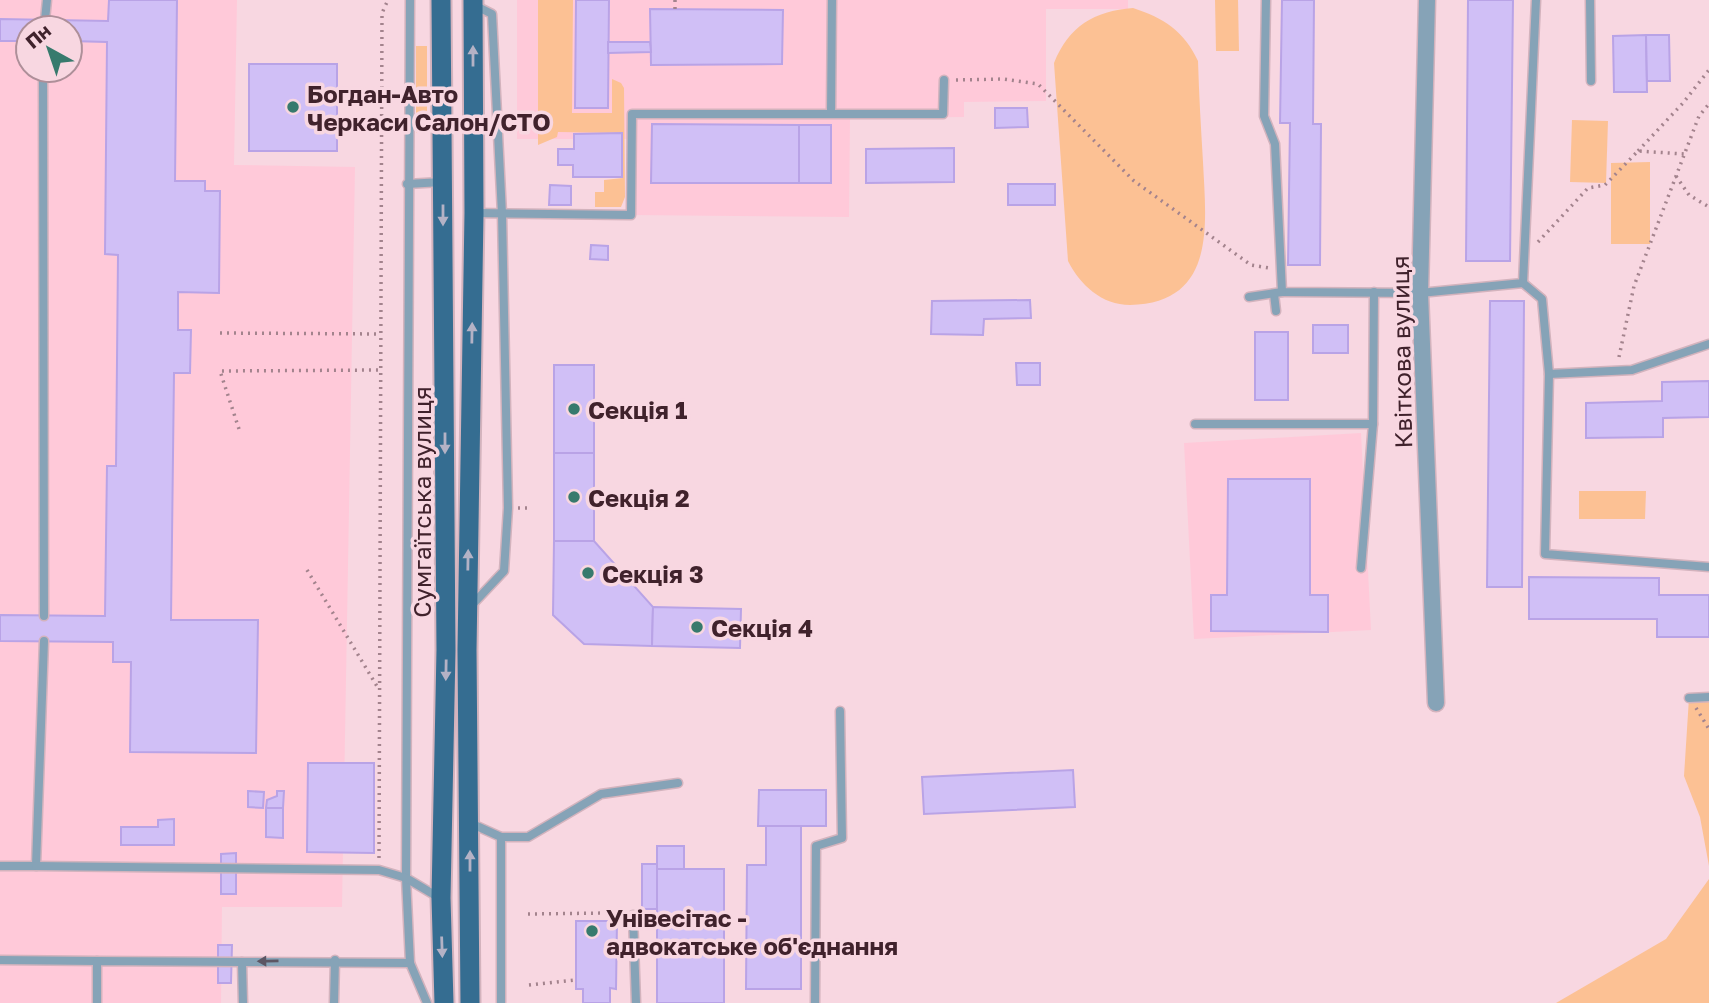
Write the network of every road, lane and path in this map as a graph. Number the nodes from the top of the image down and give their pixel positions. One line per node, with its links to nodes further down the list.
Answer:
1 (388, 0): 35 (path)
2 (410, 0): 22 (lane)
3 (441, 0): 21 (main road, Сумгаїтська вулиця)
4 (675, 0): 11 (path)
5 (832, 0): 17 (lane)
6 (1266, 0): 27 (lane)
7 (1427, 0): 31 (street, Квіткова вулиця)
8 (1536, 0): 26 (lane)
9 (1590, 0): 14 (lane)
10 (473, 3): 24 (main road, Сумгаїтська вулиця, one-way to 10); 25 (lane)
11 (675, 10)
12 (1709, 70): 18 (path)
13 (944, 80): 17 (lane); 27 (path)
14 (1591, 81)
15 (43, 84): 47 (lane)
16 (1709, 104): 19 (path)
17 (831, 113): 25 (lane)
18 (1638, 151): 19 (path); 26 (path)
19 (1684, 154): 20 (path)
20 (1676, 176): 23 (path); 38 (path)
21 (443, 181): 22 (lane); 54 (main road, Сумгаїтська вулиця, one-way to 54)
22 (407, 184): 63 (lane)
23 (1709, 207)
24 (474, 213): 25 (lane); 46 (main road, Сумгаїтська вулиця, one-way to 24)
25 (502, 214): 46 (lane)
26 (1525, 256): 28 (lane)
27 (1281, 271): 30 (lane)
28 (1522, 283): 31 (lane); 39 (lane)
29 (1374, 292): 30 (lane); 31 (lane); 41 (lane)
30 (1278, 293): 32 (lane); 33 (lane)
31 (1420, 293): 52 (street, Квіткова вулиця)
32 (1249, 297)
33 (1276, 311)
34 (220, 333): 35 (path)
35 (381, 334): 37 (path)
36 (1709, 344): 38 (lane)
37 (381, 370): 42 (path); 49 (path)
38 (1616, 371): 39 (lane)
39 (1549, 374): 43 (lane)
40 (1195, 424): 41 (lane)
41 (1373, 424): 44 (lane)
42 (239, 429)
43 (1709, 567)
44 (1362, 568)
45 (307, 570): 49 (path)
46 (468, 610): 55 (main road, Сумгаїтська вулиця)
47 (44, 616)
48 (44, 642): 61 (lane)
49 (380, 690): 62 (path)
50 (1709, 697): 51 (lane)
51 (1689, 698): 56 (path)
52 (1436, 703)
53 (839, 711): 83 (lane)
54 (445, 718): 55 (main road); 64 (main road, Сумгаїтська вулиця)
55 (469, 718): 58 (main road, Сумгаїтська вулиця)
56 (1709, 729)
57 (678, 783): 59 (lane)
58 (470, 823): 59 (lane); 80 (main road, Сумгаїтська вулиця, one-way to 58)
59 (501, 837): 81 (lane)
60 (0, 866): 61 (lane)
61 (36, 866): 62 (lane)
62 (379, 870): 63 (lane)
63 (406, 878): 64 (lane); 72 (lane)
64 (441, 898): 79 (main road, Сумгаїтська вулиця, one-way to 79)
65 (608, 913): 66 (path)
66 (528, 914)
67 (633, 915): 82 (lane)
68 (0, 960): 70 (lane)
69 (335, 960): 71 (lane, one-way to 71); 72 (lane); 77 (lane)
70 (97, 961): 71 (lane); 75 (lane)
71 (242, 962): 76 (lane)
72 (410, 962): 78 (lane)
73 (575, 980): 74 (path)
74 (529, 985)
75 (97, 1003)
76 (243, 1003)
77 (334, 1003)
78 (427, 1003)
79 (444, 1003)
80 (470, 1003)
81 (501, 1003)
82 (636, 1003)
83 (815, 1003)

